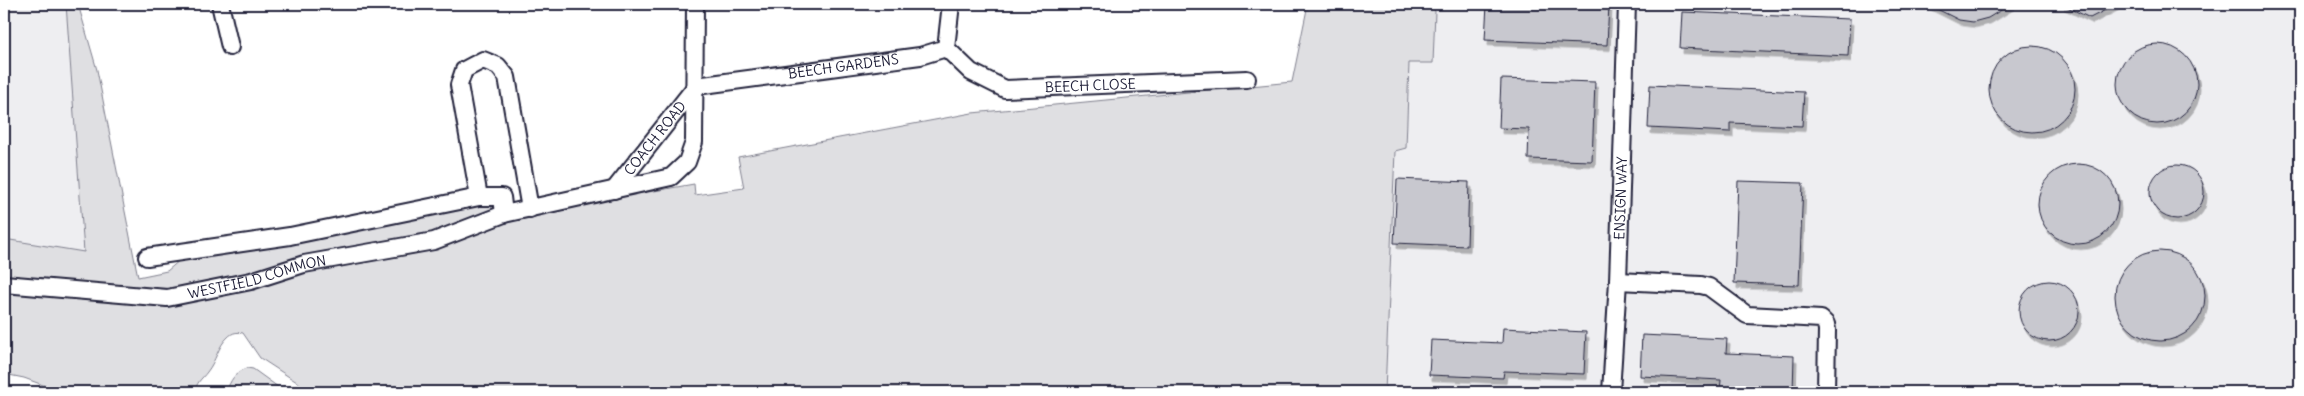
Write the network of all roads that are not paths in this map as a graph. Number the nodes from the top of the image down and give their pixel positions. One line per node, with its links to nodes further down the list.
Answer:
1 (220, 4): 5 (street)
2 (695, 4): 8 (street, COACH ROAD)
3 (952, 4): 6 (street)
4 (1627, 4): 15 (street, ENSIGN WAY)
5 (230, 47)
6 (946, 48): 7 (street, BEECH CLOSE); 8 (street, BEECH GARDENS)
7 (1247, 79)
8 (696, 86): 9 (street, COACH ROAD); 10 (street, COACH ROAD)
9 (671, 177): 10 (street, WESTFIELD COMMON)
10 (614, 190): 12 (street, WESTFIELD COMMON)
11 (479, 197): 12 (street); 13 (street); 14 (street)
12 (530, 209): 13 (street, WESTFIELD COMMON)
13 (504, 214): 16 (street, WESTFIELD COMMON)
14 (147, 257)
15 (1618, 281): 17 (street, ENSIGN WAY); 18 (street)
16 (4, 284)
17 (1611, 392)
18 (1826, 392)

